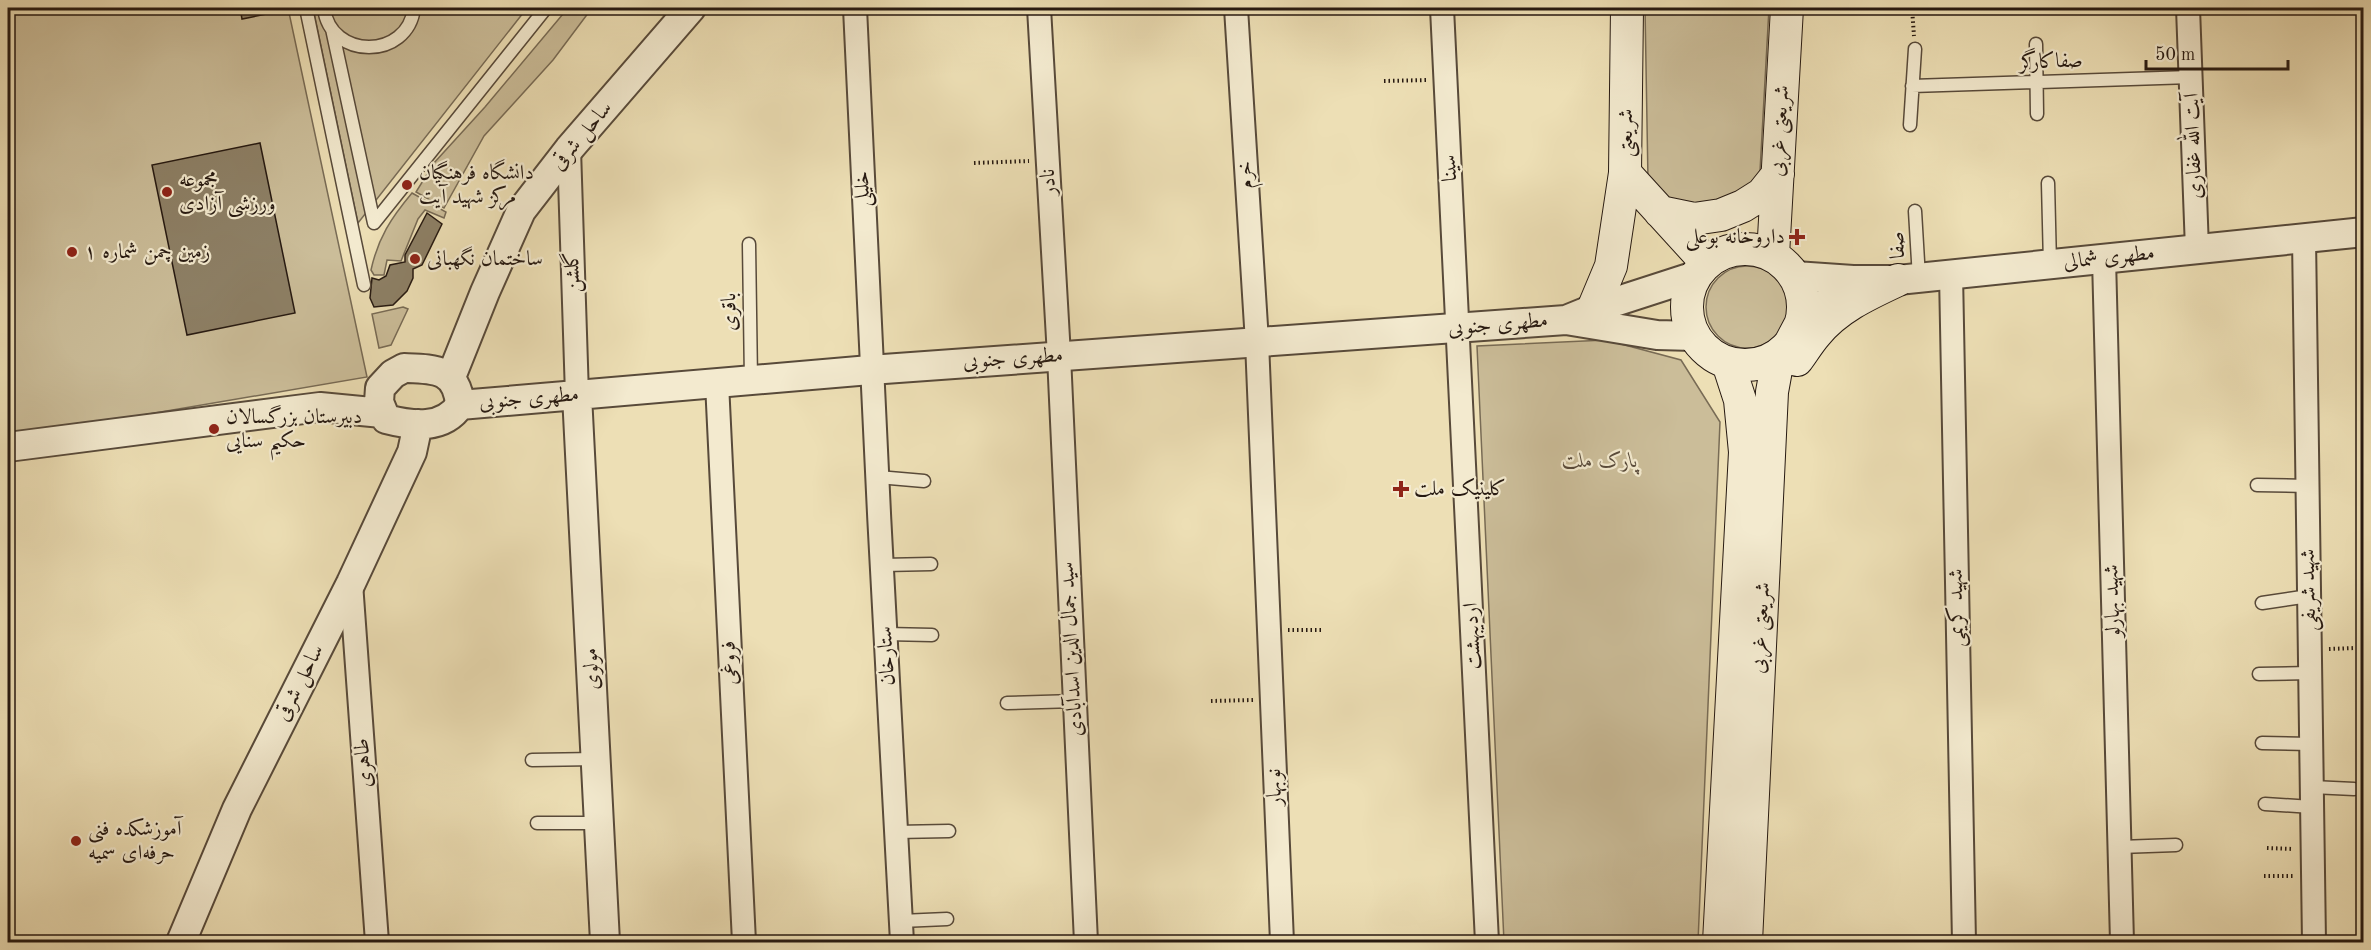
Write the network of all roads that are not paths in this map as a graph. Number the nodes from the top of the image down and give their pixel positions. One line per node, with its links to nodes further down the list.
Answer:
1 (306, 8): 38 (lane)
2 (324, 8): 13 (lane)
3 (414, 8): 13 (lane)
4 (546, 8): 13 (lane)
5 (691, 8): 21 (street, ساحل شرقی)
6 (855, 8): 46 (street, خلیلی)
7 (1039, 8): 44 (street, نادر)
8 (1236, 8): 43 (street, خرم)
9 (1442, 8): 40 (street, سینا)
10 (1627, 8): 22 (main road, شریعتی)
11 (1787, 8): 23 (main road, شریعتی غربی)
12 (2188, 8): 16 (street, آیت الله غفاری)
13 (332, 29)
14 (2036, 44): 17 (lane)
15 (1915, 49): 18 (lane)
16 (2191, 77): 17 (lane, صفاکارگر); 30 (street, آیت الله غفاری)
17 (2036, 81): 18 (lane, صفاکارگر); 19 (lane)
18 (1912, 86): 20 (lane)
19 (2037, 114)
20 (1910, 124)
21 (569, 149): 47 (street, ساحل شرقی); 52 (street, گلشن)
22 (1625, 173): 26 (main road, شریعتی); 39 (main road)
23 (1778, 174): 26 (main road); 33 (main road, شریعتی غربی)
24 (2048, 183): 32 (lane)
25 (1915, 211): 36 (lane, صفا)
26 (1660, 213): 34 (main road, شریعتی)
27 (2364, 232): 28 (street, مطهری شمالی)
28 (2304, 238): 30 (street, مطهری شمالی); 61 (street, شهید شریفی)
29 (748, 244): 48 (lane, باقری)
30 (2197, 249): 31 (street, مطهری شمالی)
31 (2104, 259): 32 (street, مطهری شمالی); 85 (street, شهید بهارلو)
32 (2050, 264): 35 (street, مطهری شمالی)
33 (1784, 266): 34 (main road); 37 (street, مطهری شمالی); 41 (main road)
34 (1701, 269): 39 (street); 42 (main road)
35 (1951, 274): 36 (street, مطهری شمالی); 97 (street, شهید کریمی)
36 (1908, 279): 37 (street, مطهری شمالی); 51 (main road)
37 (1853, 280): 41 (street)
38 (364, 285)
39 (1580, 314): 40 (street, مطهری جنوبی); 42 (street)
40 (1458, 329): 43 (street, مطهری جنوبی); 94 (street, اردیبهشت)
41 (1796, 333): 45 (main road); 51 (main road, شریعتی غربی)
42 (1694, 336): 45 (main road)
43 (1257, 342): 44 (street, مطهری جنوبی); 93 (street, نوبهار)
44 (1059, 356): 46 (street, مطهری جنوبی); 71 (street, سید جمال الدین اسدآبادی)
45 (1728, 363): 95 (main road, شریعتی غربی)
46 (870, 370): 48 (street, مطهری جنوبی); 58 (street, ستارخان)
47 (451, 377): 49 (street); 53 (street)
48 (751, 380): 50 (street, مطهری جنوبی)
49 (384, 382): 54 (street); 55 (street)
50 (717, 383): 52 (street, مطهری جنوبی); 91 (street, فروغی)
51 (1772, 392): 96 (main road, شریعتی غربی)
52 (577, 395): 53 (street, مطهری جنوبی); 75 (street, مولوی)
53 (460, 405): 56 (street)
54 (320, 407): 55 (street); 57 (street)
55 (382, 413): 56 (street)
56 (418, 424): 64 (street, ساحل شرقی)
57 (8, 447)
58 (878, 477): 59 (lane); 63 (street, ستارخان)
59 (924, 481)
60 (2257, 486): 61 (lane)
61 (2308, 486): 65 (street, شهید شریفی)
62 (931, 564): 63 (lane)
63 (883, 565): 67 (street, ستارخان)
64 (351, 583): 88 (street, ساحل شرقی); 89 (street, طاهری)
65 (2309, 596): 66 (lane); 69 (street, شهید شریفی)
66 (2262, 603)
67 (886, 634): 68 (lane); 83 (street, ستارخان)
68 (932, 635)
69 (2311, 673): 70 (lane); 74 (street, شهید شریفی)
70 (2259, 674)
71 (1075, 701): 72 (lane); 92 (street, سید جمال الدین اسدآبادی)
72 (1007, 704)
73 (2262, 743): 74 (lane)
74 (2312, 744): 78 (street, شهید شریفی)
75 (597, 759): 76 (lane); 81 (street, مولوی)
76 (532, 760)
77 (2354, 789): 78 (lane)
78 (2312, 797): 79 (lane); 99 (street, شهید شریفی)
79 (2265, 804)
80 (537, 823): 81 (lane)
81 (600, 823): 90 (street, مولوی)
82 (949, 831): 83 (lane)
83 (896, 832): 87 (street, ستارخان)
84 (2176, 844): 85 (lane)
85 (2120, 847): 98 (street, شهید بهارلو)
86 (946, 919): 87 (lane)
87 (901, 932)
88 (181, 942)
89 (377, 942)
90 (605, 942)
91 (744, 942)
92 (1086, 942)
93 (1282, 942)
94 (1487, 942)
95 (1719, 942)
96 (1746, 942)
97 (1964, 942)
98 (2122, 942)
99 (2314, 942)

